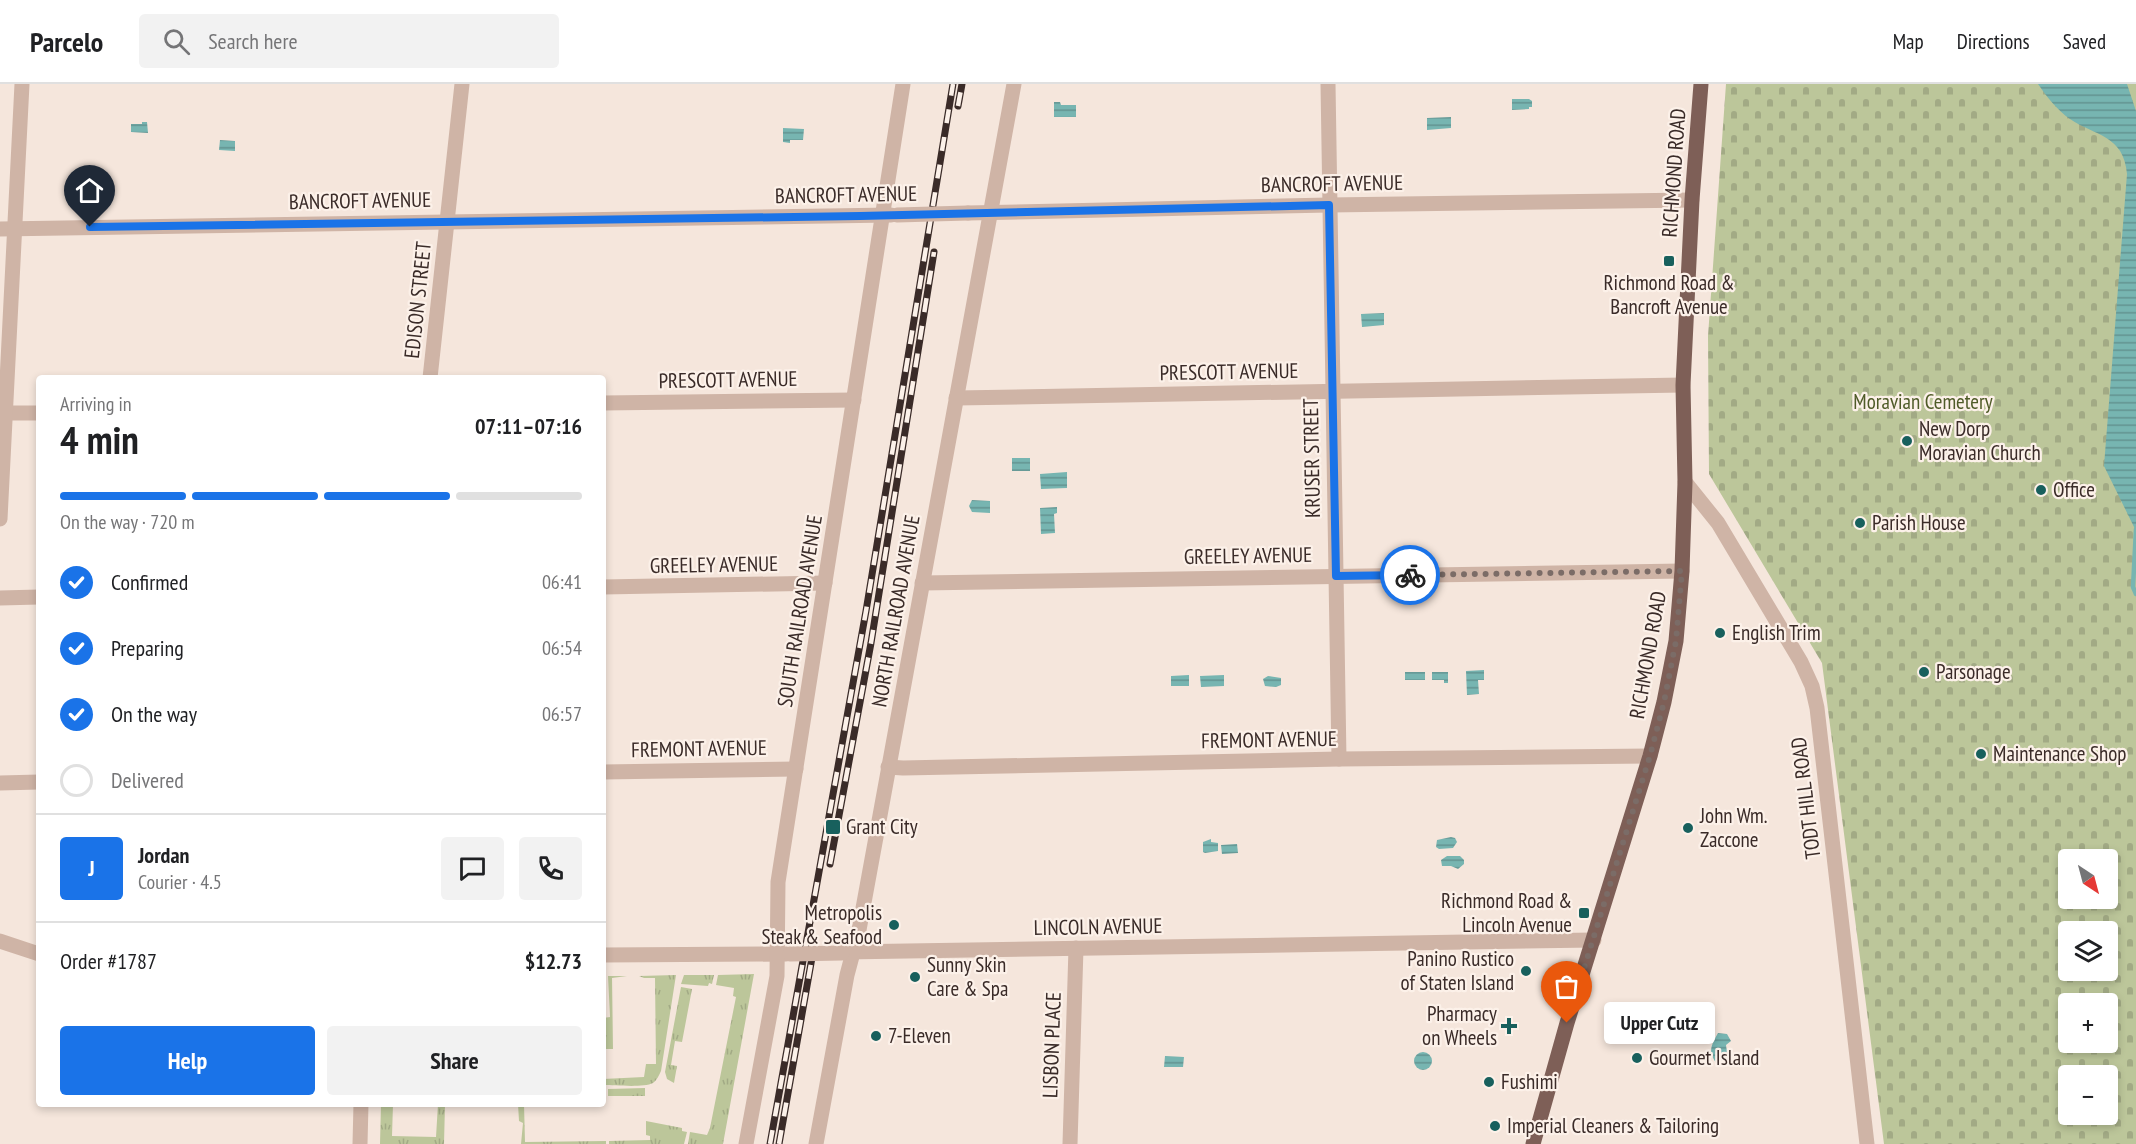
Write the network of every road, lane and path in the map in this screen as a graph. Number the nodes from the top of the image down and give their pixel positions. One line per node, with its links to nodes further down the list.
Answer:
1 (22, 84): 12 (street)
2 (462, 84): 11 (street, EDISON STREET)
3 (903, 84): 10 (street, SOUTH RAILROAD AVENUE)
4 (1014, 84): 9 (street, NORTH RAILROAD AVENUE)
5 (1328, 84): 8 (street, KRUSER STREET)
6 (1701, 84): 7 (main road, RICHMOND ROAD)
7 (1692, 200): 8 (street, BANCROFT AVENUE); 14 (main road, RICHMOND ROAD)
8 (1329, 205): 9 (street, BANCROFT AVENUE); 15 (street, KRUSER STREET)
9 (990, 212): 10 (street, BANCROFT AVENUE, bridge); 16 (street, NORTH RAILROAD AVENUE)
10 (890, 215): 11 (street, BANCROFT AVENUE); 17 (street, SOUTH RAILROAD AVENUE)
11 (448, 221): 12 (street, BANCROFT AVENUE); 13 (street, EDISON STREET)
12 (8, 228): 19 (street)
13 (430, 375)
14 (1683, 385): 15 (street, PRESCOTT AVENUE); 21 (main road, RICHMOND ROAD)
15 (1332, 391): 16 (street, PRESCOTT AVENUE); 24 (street, KRUSER STREET)
16 (956, 398): 26 (street, NORTH RAILROAD AVENUE)
17 (854, 400): 18 (street, PRESCOTT AVENUE); 25 (street, SOUTH RAILROAD AVENUE)
18 (606, 403)
19 (3, 413): 20 (street); 22 (street)
20 (36, 413)
21 (1685, 482): 23 (main road, RICHMOND ROAD); 50 (street, TODT HILL ROAD)
22 (0, 519)
23 (1682, 571): 24 (street, GREELEY AVENUE); 30 (main road, RICHMOND ROAD)
24 (1336, 576): 26 (street, GREELEY AVENUE); 31 (street, KRUSER STREET)
25 (825, 584): 27 (street, GREELEY AVENUE); 33 (street, SOUTH RAILROAD AVENUE)
26 (922, 584): 32 (street, NORTH RAILROAD AVENUE)
27 (606, 587)
28 (36, 597): 29 (street)
29 (0, 598)
30 (1650, 756): 31 (street, FREMONT AVENUE); 37 (main road, RICHMOND ROAD)
31 (1339, 759): 32 (street, FREMONT AVENUE)
32 (888, 767): 40 (street, NORTH RAILROAD AVENUE)
33 (796, 768): 34 (street, FREMONT AVENUE); 42 (street, SOUTH RAILROAD AVENUE)
34 (606, 772)
35 (36, 782): 36 (street)
36 (0, 783)
37 (1594, 939): 39 (street, LINCOLN AVENUE); 49 (main road, RICHMOND ROAD)
38 (0, 941): 41 (street)
39 (1076, 948): 40 (street, LINCOLN AVENUE); 48 (street, LISBON PLACE)
40 (848, 952): 42 (street, LINCOLN AVENUE, bridge); 47 (street, NORTH RAILROAD AVENUE)
41 (36, 953)
42 (784, 954): 43 (street, LINCOLN AVENUE); 46 (street, SOUTH RAILROAD AVENUE)
43 (606, 955)
44 (362, 1107): 45 (street)
45 (360, 1144)
46 (746, 1144)
47 (816, 1144)
48 (1070, 1144)
49 (1533, 1144)
50 (1867, 1144)

